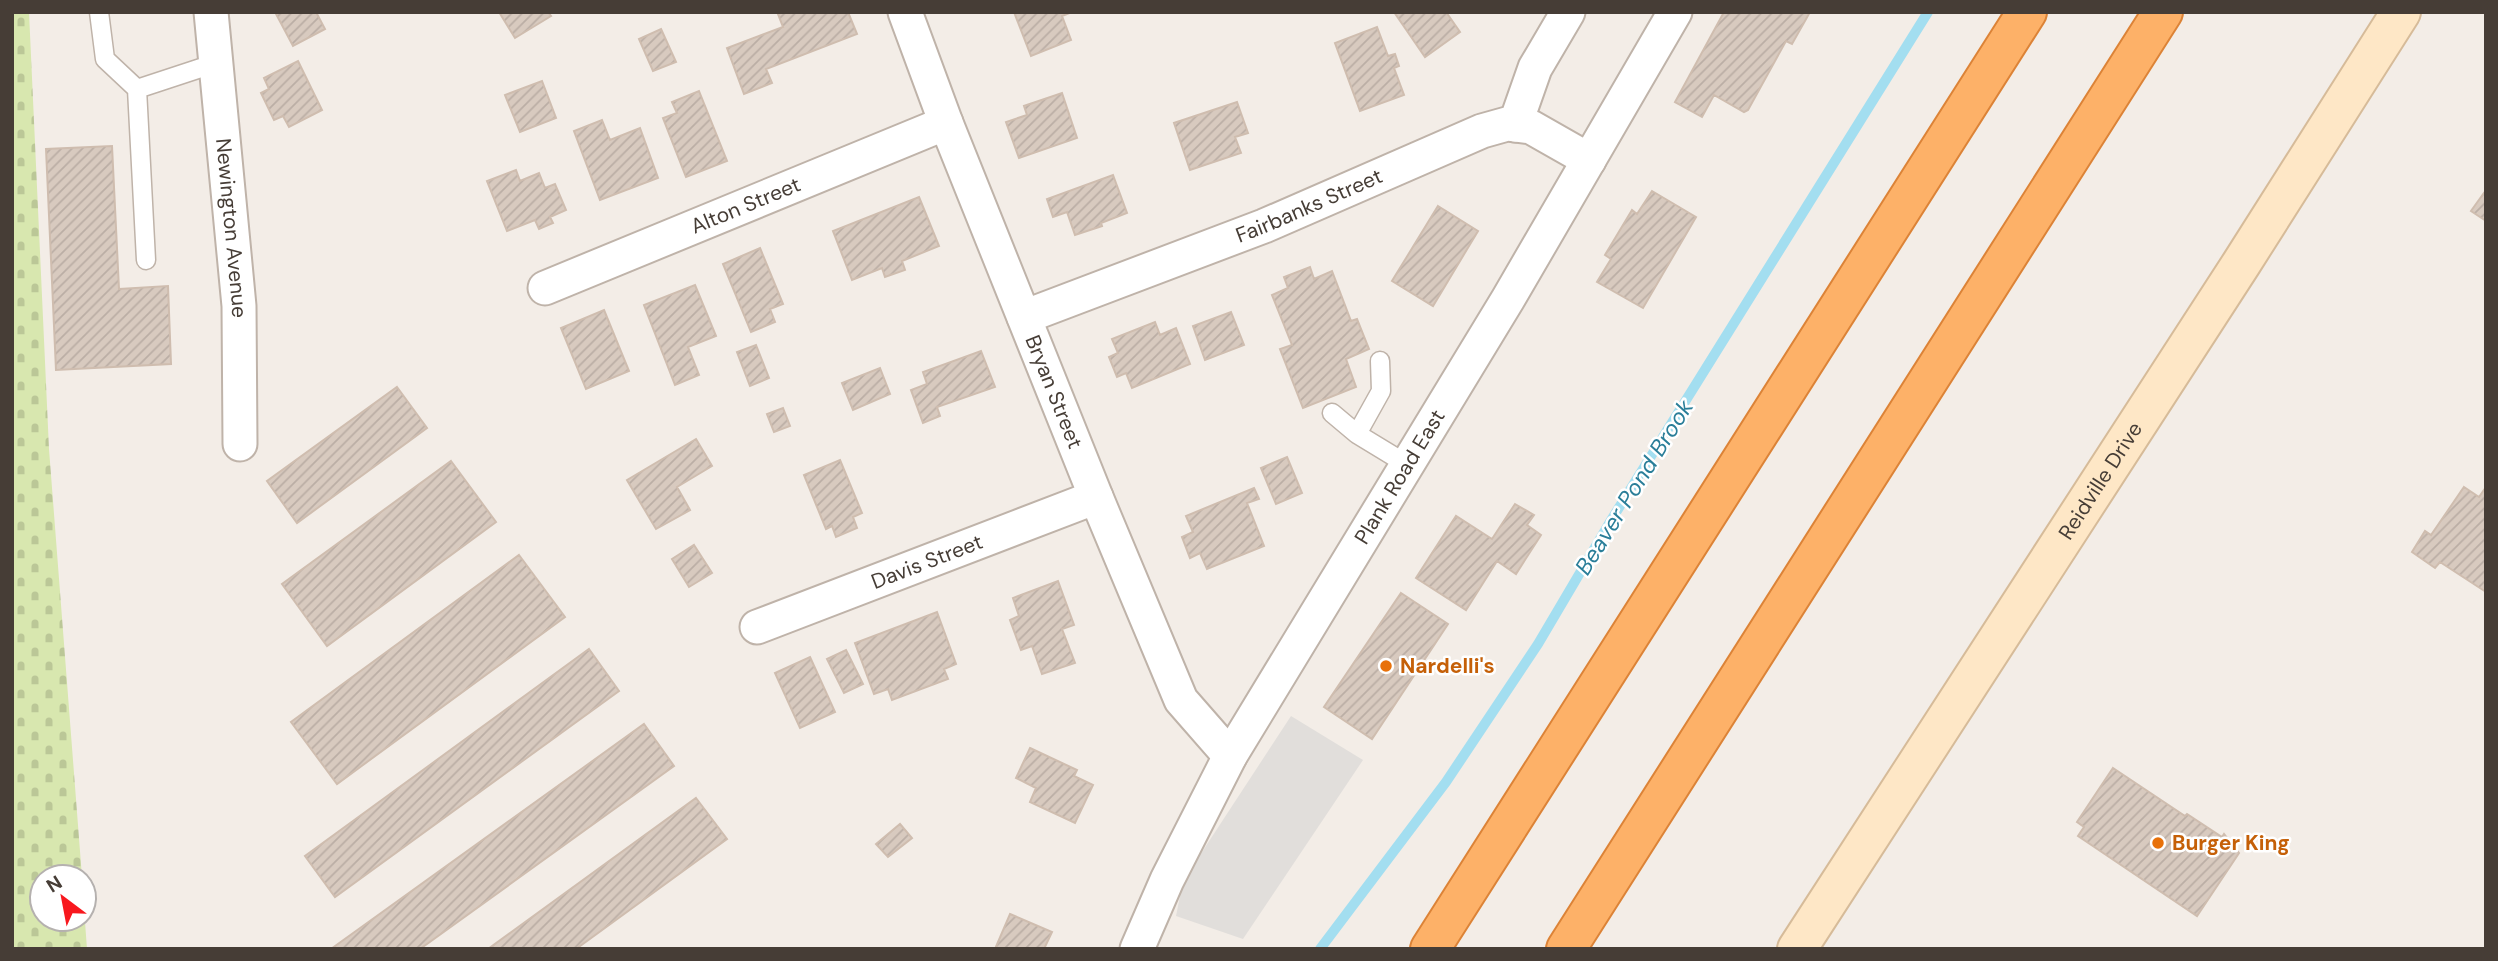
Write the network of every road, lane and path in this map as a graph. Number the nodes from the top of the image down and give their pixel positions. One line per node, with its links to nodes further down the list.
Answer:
1 (99, 12): 10 (lane)
2 (211, 12): 9 (street, Newington Avenue)
3 (905, 12): 11 (street, Bryan Street)
4 (1568, 12): 12 (street)
5 (1675, 12): 13 (street, Plank Road East)
6 (2027, 12): 26 (highway)
7 (2163, 12): 27 (highway)
8 (2402, 12): 28 (main road, Reidville Drive)
9 (216, 63): 10 (lane); 20 (street, Newington Avenue)
10 (137, 89): 14 (lane)
11 (946, 123): 15 (street, Alton Street); 16 (street, Bryan Street)
12 (1515, 125): 13 (street, Fairbanks Street); 16 (street, Fairbanks Street)
13 (1589, 160): 21 (street, Plank Road East)
14 (146, 260)
15 (545, 288)
16 (1024, 317): 22 (street, Bryan Street)
17 (1380, 361): 19 (lane)
18 (1332, 413): 19 (lane)
19 (1357, 434): 21 (lane)
20 (240, 444)
21 (1408, 465): 24 (street, Plank Road East)
22 (1096, 497): 23 (street, Davis Street); 24 (street, Bryan Street)
23 (757, 627)
24 (1230, 756): 25 (street, Plank Road East)
25 (1137, 949)
26 (1430, 949)
27 (1566, 949)
28 (1797, 949)

